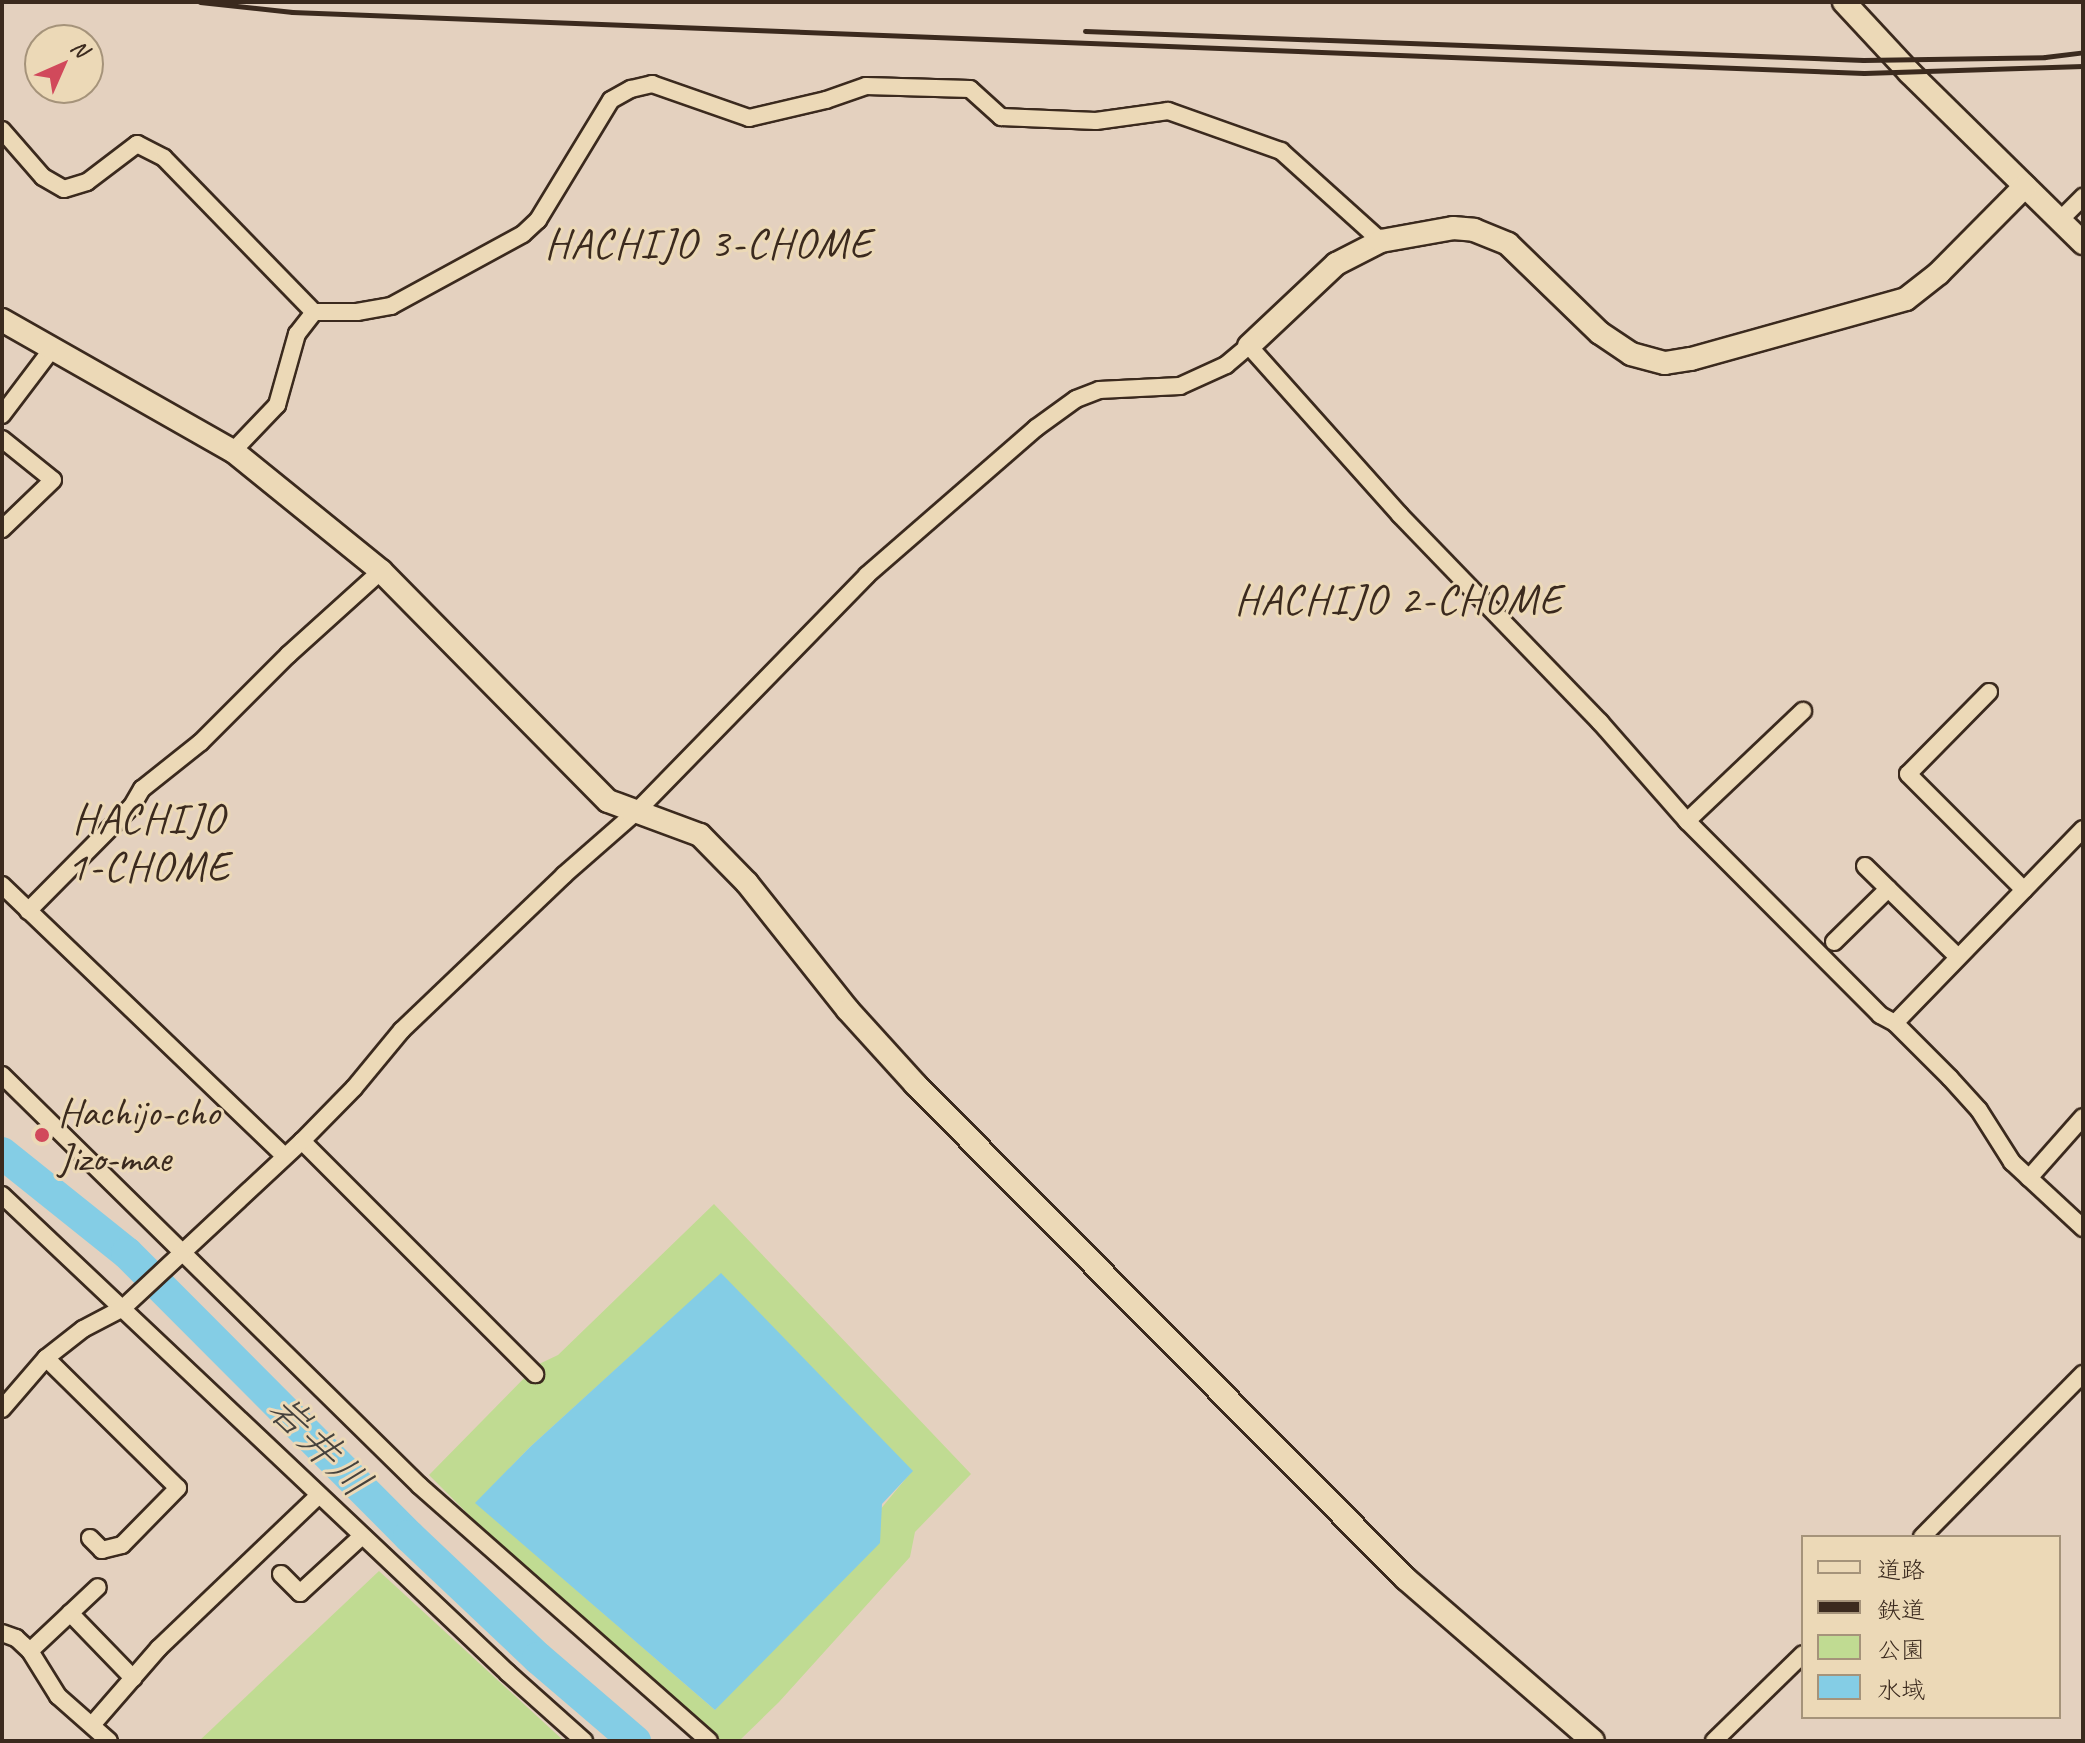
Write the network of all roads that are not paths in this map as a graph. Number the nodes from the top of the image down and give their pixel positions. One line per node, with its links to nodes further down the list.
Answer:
1 (1844, 2): 3 (street)
2 (2, 130): 8 (street)
3 (2025, 186): 5 (street); 6 (street)
4 (2083, 197): 5 (street)
5 (2060, 220): 7 (street)
6 (1381, 241): 8 (street); 10 (street)
7 (2083, 243)
8 (314, 312): 14 (street)
9 (2, 320): 11 (street)
10 (1249, 346): 19 (street); 20 (street)
11 (52, 349): 12 (street); 14 (street)
12 (2, 415)
13 (2, 439): 15 (street)
14 (233, 451): 16 (street)
15 (2, 529)
16 (381, 571): 19 (street); 26 (street)
17 (1989, 692): 25 (street)
18 (1803, 711): 20 (street)
19 (636, 812): 32 (street); 58 (street)
20 (1687, 821): 29 (street)
21 (2083, 829): 25 (street)
22 (1865, 866): 24 (street)
23 (2, 885): 26 (street)
24 (1888, 889): 27 (street); 28 (street)
25 (2024, 890): 28 (street)
26 (28, 911): 33 (street)
27 (1834, 942)
28 (1958, 957): 29 (street)
29 (1895, 1023): 34 (street)
30 (2, 1075): 37 (street)
31 (2083, 1117): 34 (street)
32 (302, 1141): 33 (street); 40 (street)
33 (284, 1155): 37 (street)
34 (2029, 1178): 36 (street)
35 (2, 1195): 38 (street)
36 (2083, 1228)
37 (177, 1256): 38 (street); 57 (street)
38 (126, 1305): 39 (street); 43 (street)
39 (46, 1358): 42 (street); 46 (street)
40 (535, 1374)
41 (2083, 1374): 44 (street)
42 (2, 1409)
43 (319, 1495): 45 (street); 53 (street)
44 (1924, 1535)
45 (362, 1536): 47 (street); 56 (street)
46 (90, 1538)
47 (281, 1574)
48 (98, 1587): 49 (street)
49 (70, 1613): 51 (street); 53 (street)
50 (2, 1633): 51 (street)
51 (30, 1651): 54 (street)
52 (1801, 1656): 59 (street)
53 (133, 1678): 54 (street)
54 (92, 1725): 55 (street)
55 (109, 1741)
56 (584, 1741)
57 (709, 1741)
58 (1593, 1741)
59 (1714, 1741)

